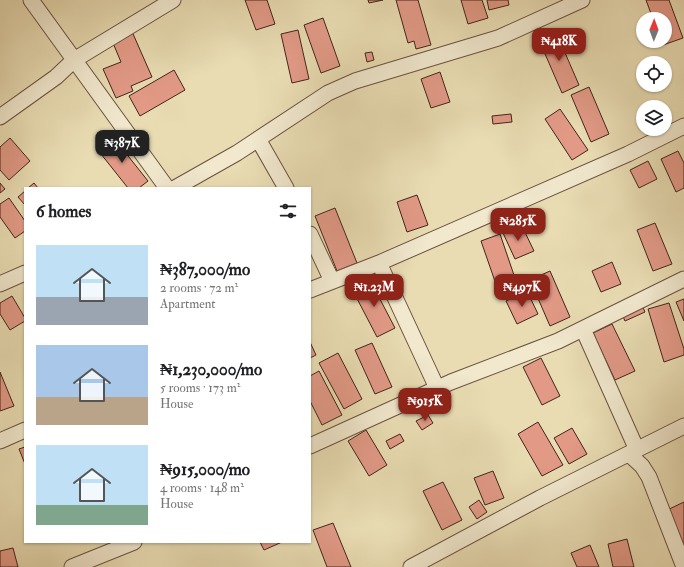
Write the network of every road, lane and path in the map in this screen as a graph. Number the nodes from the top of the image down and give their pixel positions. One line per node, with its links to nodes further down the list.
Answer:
1 (31, 0): 4 (street)
2 (173, 0): 4 (street)
3 (582, 0): 7 (street)
4 (74, 60): 5 (street); 8 (street)
5 (0, 117)
6 (684, 126): 12 (street)
7 (258, 139): 9 (street); 10 (street)
8 (166, 187)
9 (177, 187)
10 (285, 187)
11 (311, 236): 15 (street)
12 (379, 263): 15 (street); 19 (street)
13 (24, 273): 16 (street)
14 (684, 279): 18 (street)
15 (332, 281): 17 (street)
16 (0, 284)
17 (311, 290)
18 (583, 329): 19 (street); 24 (street)
19 (437, 388): 23 (street)
20 (684, 426): 24 (street)
21 (24, 430): 22 (street)
22 (0, 441)
23 (311, 446)
24 (633, 452): 27 (street); 28 (street)
25 (132, 543): 26 (street)
26 (72, 567)
27 (411, 567)
28 (684, 567)

